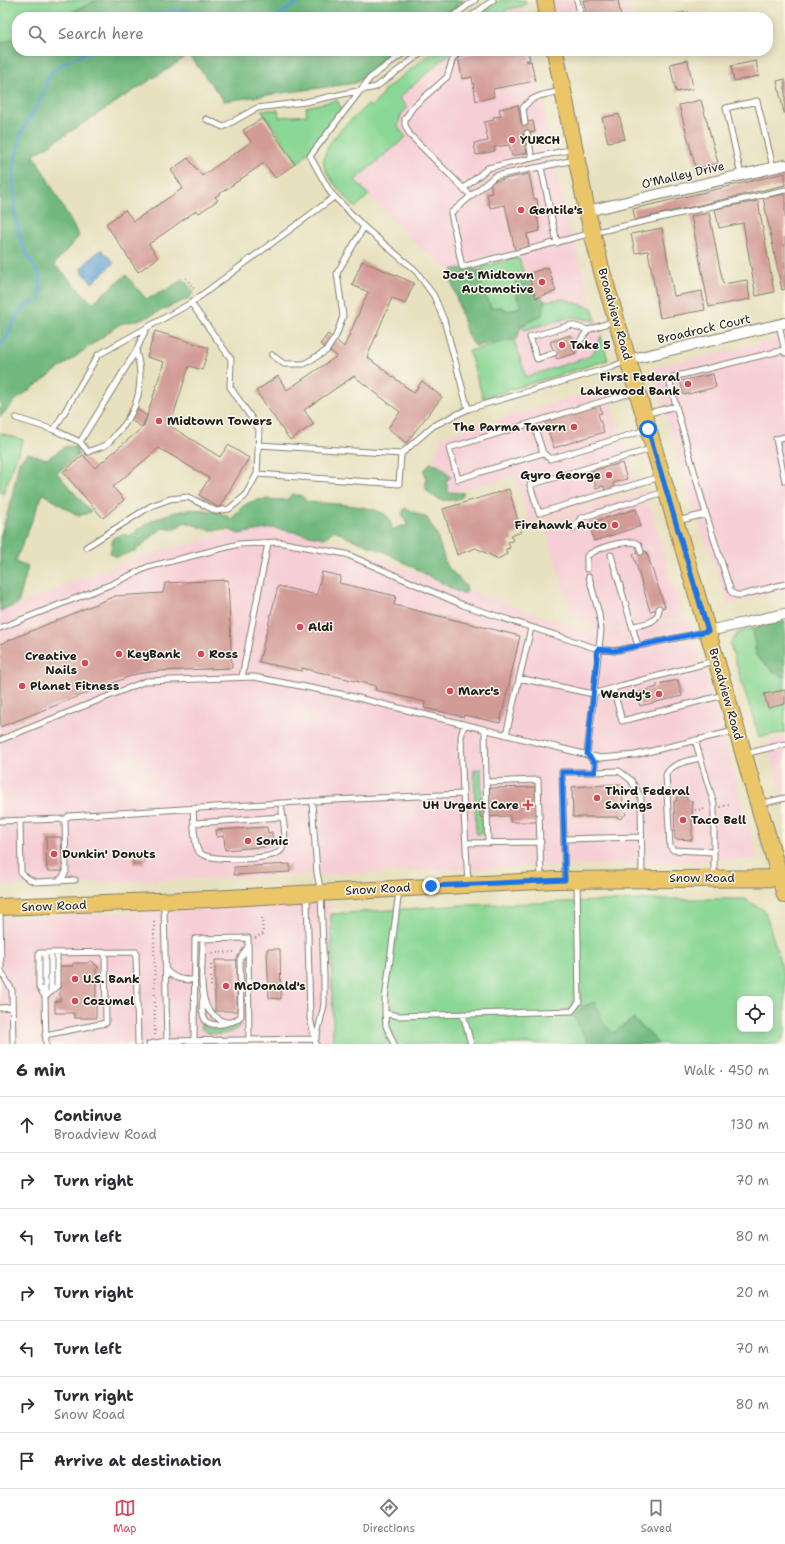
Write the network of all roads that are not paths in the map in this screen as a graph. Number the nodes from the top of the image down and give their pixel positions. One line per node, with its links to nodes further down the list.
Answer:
1 (475, 0): 4 (lane)
2 (493, 0): 5 (lane)
3 (577, 0): 6 (lane)
4 (459, 12)
5 (477, 12)
6 (580, 12)
7 (399, 56): 11 (lane)
8 (417, 56): 11 (lane)
9 (455, 56): 22 (lane)
10 (556, 56): 12 (main road, Broadview Road)
11 (362, 90): 13 (lane); 25 (lane)
12 (563, 91): 14 (lane); 16 (main road, Broadview Road)
13 (206, 119)
14 (526, 122)
15 (527, 133): 17 (lane)
16 (575, 154): 17 (lane); 19 (lane); 26 (main road, Broadview Road)
17 (532, 158): 22 (lane)
18 (785, 164): 20 (street, O'Malley Drive)
19 (541, 167): 24 (lane); 29 (lane)
20 (773, 167): 21 (street, O'Malley Drive); 21 (lane)
21 (741, 175): 26 (street, O'Malley Drive)
22 (463, 188): 24 (lane)
23 (785, 190): 28 (lane)
24 (471, 196): 29 (lane)
25 (334, 197): 27 (lane); 30 (lane)
26 (587, 211): 28 (main road, Broadview Road)
27 (364, 227): 39 (lane); 43 (lane)
28 (592, 233): 29 (lane); 31 (main road, Broadview Road)
29 (557, 243)
30 (191, 303): 33 (lane); 50 (lane)
31 (616, 320): 34 (lane); 40 (main road, Broadview Road)
32 (782, 324): 37 (lane); 40 (street, Broadrock Court)
33 (146, 329): 36 (lane); 47 (lane)
34 (588, 330): 35 (lane); 38 (lane)
35 (575, 348)
36 (136, 351): 49 (lane); 49 (lane)
37 (785, 352): 42 (lane)
38 (554, 353)
39 (272, 355)
40 (628, 360): 41 (main road, Broadview Road); 43 (lane)
41 (637, 391): 45 (lane); 46 (main road, Broadview Road)
42 (676, 406): 46 (lane); 57 (lane)
43 (468, 409): 52 (lane)
44 (16, 418): 47 (lane)
45 (532, 422): 53 (lane); 53 (lane)
46 (646, 422): 51 (main road, Broadview Road); 53 (lane)
47 (54, 430): 49 (lane)
48 (785, 437): 55 (lane)
49 (80, 442)
50 (259, 446): 52 (lane); 54 (lane)
51 (654, 448): 56 (main road, Broadview Road); 56 (lane)
52 (401, 454): 54 (lane)
53 (543, 454)
54 (257, 474): 61 (lane)
55 (785, 481)
56 (664, 484): 58 (main road, Broadview Road); 59 (lane)
57 (706, 514): 58 (lane); 66 (lane)
58 (676, 522): 72 (main road, Broadview Road)
59 (573, 529)
60 (268, 543): 70 (lane); 71 (lane); 76 (lane)
61 (86, 547)
62 (641, 552): 64 (lane)
63 (611, 555): 69 (lane)
64 (587, 569)
65 (589, 576): 74 (lane)
66 (785, 584)
67 (659, 608): 69 (lane)
68 (785, 614): 72 (street)
69 (633, 626): 73 (lane)
70 (0, 628)
71 (531, 628): 74 (lane); 77 (lane)
72 (708, 631): 73 (lane); 75 (main road, Broadview Road)
73 (638, 646): 74 (lane)
74 (598, 649): 79 (lane)
75 (717, 660): 78 (lane); 80 (main road, Broadview Road)
76 (242, 677): 81 (lane); 85 (lane)
77 (519, 678): 79 (lane); 84 (lane)
78 (613, 688): 79 (lane); 80 (lane)
79 (592, 694): 88 (lane)
80 (727, 694): 82 (main road, Broadview Road)
81 (464, 725): 83 (lane); 93 (lane)
82 (737, 730): 86 (lane); 89 (main road, Broadview Road)
83 (485, 731): 84 (lane); 92 (lane)
84 (506, 735): 88 (lane)
85 (0, 740)
86 (695, 740): 88 (lane); 90 (lane)
87 (785, 744): 89 (lane)
88 (587, 754): 91 (lane)
89 (744, 755): 97 (main road, Broadview Road)
90 (700, 758): 109 (lane); 109 (lane)
91 (595, 772): 104 (lane); 105 (lane)
92 (486, 782): 106 (lane); 108 (lane)
93 (463, 794): 95 (lane); 107 (lane)
94 (785, 798): 97 (lane)
95 (312, 802): 96 (lane); 119 (lane)
96 (281, 803): 98 (lane); 99 (lane)
97 (758, 804): 112 (main road, Broadview Road)
98 (193, 808): 100 (lane); 103 (lane)
99 (282, 817): 103 (lane); 103 (lane)
100 (65, 819): 102 (lane); 115 (lane)
101 (0, 821): 102 (lane)
102 (20, 821): 115 (lane)
103 (194, 823)
104 (641, 837): 105 (lane); 110 (lane)
105 (564, 839): 114 (lane)
106 (541, 842): 108 (lane); 116 (lane)
107 (466, 843): 108 (lane); 117 (lane)
108 (488, 843)
109 (714, 852): 111 (lane)
110 (642, 878): 111 (main road, Snow Road); 114 (main road, Snow Road)
111 (714, 878): 112 (main road, Snow Road)
112 (782, 878): 120 (main road, Broadview Road)
113 (75, 880): 115 (lane)
114 (571, 880): 116 (main road, Snow Road); 137 (lane)
115 (58, 881)
116 (542, 881): 117 (main road, Snow Road)
117 (468, 884): 118 (main road, Snow Road)
118 (399, 888): 119 (main road, Snow Road); 136 (lane)
119 (314, 893): 121 (main road, Snow Road); 143 (lane); 143 (lane)
120 (785, 895)
121 (164, 901): 123 (main road, Snow Road); 129 (lane)
122 (0, 904): 123 (lane)
123 (0, 907): 134 (lane)
124 (203, 938): 125 (lane); 130 (lane); 133 (lane)
125 (248, 948): 138 (lane); 141 (lane)
126 (105, 952): 128 (lane); 139 (lane); 146 (lane)
127 (51, 953): 128 (lane); 131 (lane); 132 (lane)
128 (57, 953): 131 (lane)
129 (166, 970): 130 (lane); 142 (lane)
130 (194, 980): 140 (lane)
131 (51, 992): 132 (lane)
132 (45, 997): 139 (lane)
133 (203, 997): 138 (lane); 138 (lane)
134 (12, 1007): 135 (lane); 144 (lane)
135 (0, 1008)
136 (385, 1013): 137 (lane); 148 (lane)
137 (462, 1014): 149 (lane)
138 (228, 1022)
139 (45, 1035): 145 (lane)
140 (194, 1040): 141 (lane); 142 (lane)
141 (249, 1040): 143 (lane)
142 (167, 1042): 147 (lane)
143 (316, 1042)
144 (13, 1044)
145 (46, 1044)
146 (138, 1044)
147 (149, 1044)
148 (394, 1044)
149 (471, 1044)

